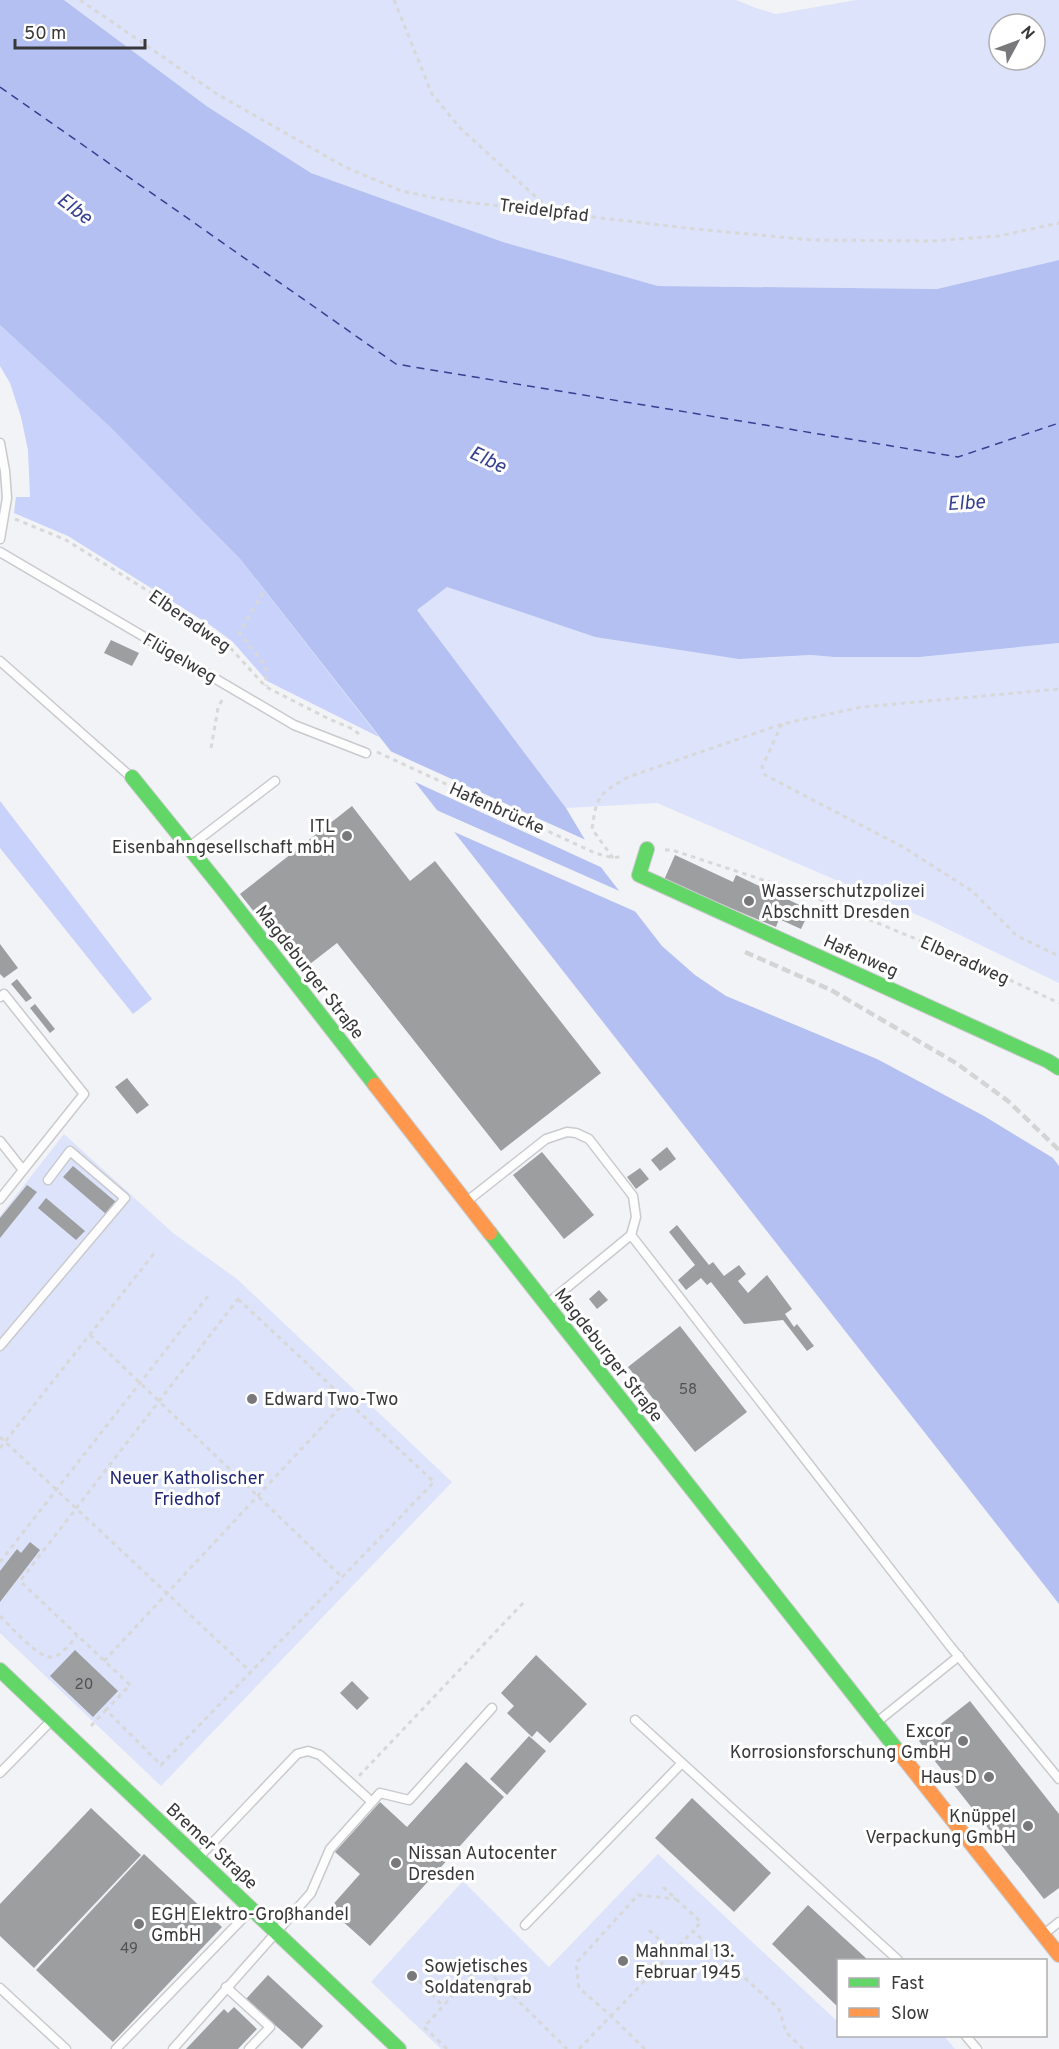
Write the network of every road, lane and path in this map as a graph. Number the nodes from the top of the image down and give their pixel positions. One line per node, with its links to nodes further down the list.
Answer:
1 (80, 0): 3 (path, Treidelpfad)
2 (394, 0): 3 (path)
3 (550, 211): 4 (path, Treidelpfad)
4 (1059, 223)
5 (0, 443): 6 (lane)
6 (4, 514): 7 (lane); 12 (path, Elberadweg)
7 (0, 539)
8 (0, 552): 11 (lane, Flügelweg)
9 (263, 593): 12 (path)
10 (0, 661): 18 (lane)
11 (229, 687): 16 (path); 17 (lane, Flügelweg)
12 (267, 687): 15 (path, Elberadweg)
13 (1059, 689): 14 (path)
14 (782, 724): 22 (path); 23 (path)
15 (366, 742)
16 (211, 748)
17 (369, 750): 22 (path, Hafenbrücke)
18 (132, 777): 20 (street, Magdeburger Straße)
19 (275, 781): 20 (lane)
20 (189, 847): 31 (street, Magdeburger Straße)
21 (647, 849): 22 (path, Elberadweg); 25 (path, Elberadweg); 26 (street, Hafenweg)
22 (613, 858)
23 (1059, 956)
24 (0, 997): 28 (lane)
25 (1059, 1003)
26 (1059, 1068)
27 (0, 1141): 28 (lane)
28 (23, 1170): 30 (lane)
29 (48, 1179): 37 (lane)
30 (0, 1199)
31 (465, 1202): 32 (lane); 35 (street, Magdeburger Straße)
32 (631, 1235): 35 (lane); 53 (lane)
33 (156, 1251): 36 (path)
34 (208, 1296): 38 (path)
35 (546, 1304): 61 (street, Magdeburger Straße)
36 (90, 1335): 38 (path); 42 (path)
37 (0, 1346)
38 (140, 1383): 40 (path); 44 (path)
39 (347, 1400): 40 (path); 45 (path); 48 (path)
40 (159, 1401): 45 (path); 46 (path)
41 (0, 1437): 42 (path)
42 (5, 1442): 43 (path); 44 (path)
43 (0, 1448)
44 (56, 1490): 46 (path); 47 (path)
45 (258, 1496): 48 (path); 49 (path)
46 (76, 1508): 49 (path); 52 (path)
47 (0, 1562)
48 (342, 1577): 56 (path)
49 (167, 1594): 54 (path); 56 (path)
50 (524, 1602): 66 (path)
51 (0, 1616): 52 (path)
52 (77, 1636): 54 (path)
53 (959, 1656): 61 (lane); 65 (lane)
54 (104, 1661): 58 (path)
55 (0, 1670): 59 (street, Bremer Straße)
56 (251, 1672): 58 (path)
57 (492, 1708): 67 (lane)
58 (106, 1710): 62 (path)
59 (52, 1719): 64 (lane); 68 (street, Bremer Straße)
60 (635, 1720): 63 (lane)
61 (877, 1722): 77 (street, Magdeburger Straße)
62 (91, 1726)
63 (682, 1763): 73 (lane); 80 (lane)
64 (0, 1773)
65 (1059, 1779)
66 (352, 1784): 67 (lane); 68 (lane)
67 (372, 1802): 75 (lane)
68 (198, 1857): 71 (street, Bremer Straße)
69 (663, 1887): 70 (path)
70 (676, 1899): 76 (path); 85 (path)
71 (252, 1909): 75 (street, Bremer Straße); 88 (lane)
72 (1059, 1922): 77 (lane)
73 (525, 1925)
74 (649, 1930): 78 (path)
75 (276, 1931): 82 (lane); 91 (street, Bremer Straße)
76 (693, 1931): 78 (path); 96 (path)
77 (1043, 1935): 79 (street, Magdeburger Straße)
78 (673, 1952): 85 (path)
79 (1059, 1955)
80 (897, 1959)
81 (418, 1981): 84 (path)
82 (226, 1987): 89 (lane); 90 (lane)
83 (0, 1988): 87 (lane)
84 (443, 2006): 92 (path); 93 (path)
85 (611, 2016): 94 (path); 95 (path)
86 (967, 2037): 97 (lane)
87 (66, 2049)
88 (116, 2049)
89 (173, 2049)
90 (249, 2049)
91 (399, 2049)
92 (447, 2049)
93 (567, 2049)
94 (579, 2049)
95 (645, 2049)
96 (803, 2049)
97 (977, 2049)

